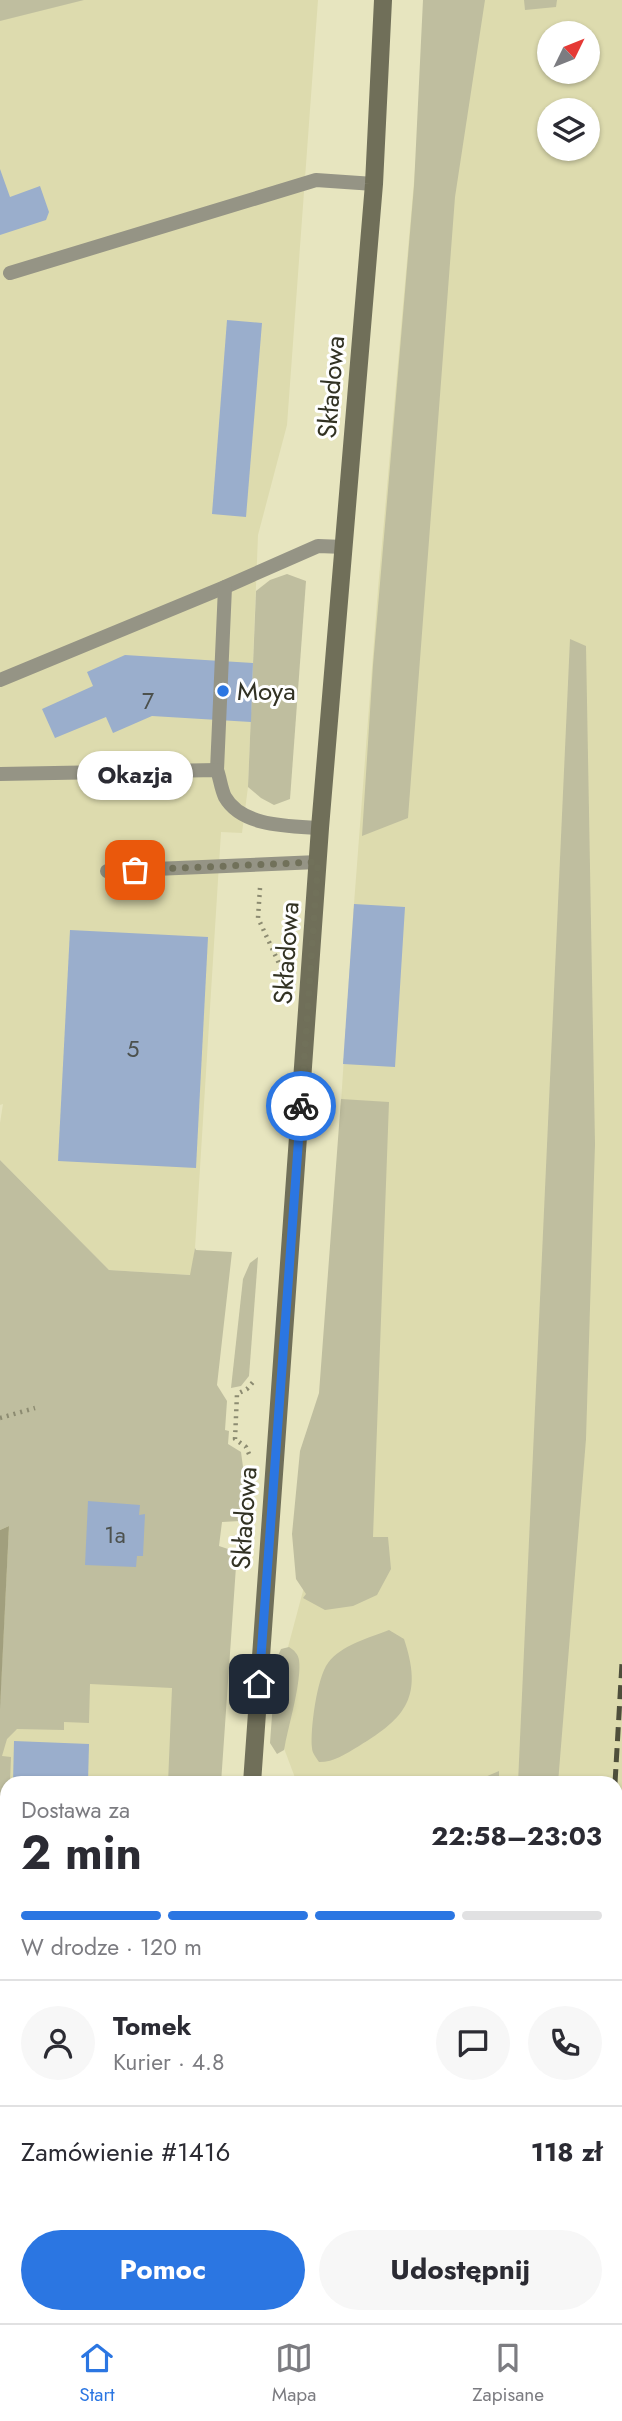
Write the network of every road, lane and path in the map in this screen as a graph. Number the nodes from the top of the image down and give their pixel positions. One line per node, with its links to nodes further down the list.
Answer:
1 (383, 0): 2 (street, Składowa)
2 (374, 184): 3 (lane); 4 (street, Składowa)
3 (10, 273)
4 (344, 547): 5 (lane); 9 (street, Składowa)
5 (225, 587): 6 (lane); 7 (lane)
6 (0, 680)
7 (217, 770): 8 (lane); 9 (lane)
8 (0, 774)
9 (320, 828): 10 (street, Składowa)
10 (318, 862): 11 (lane); 14 (street, Składowa)
11 (107, 871)
12 (35, 1408): 13 (path)
13 (0, 1418)
14 (253, 1776)

